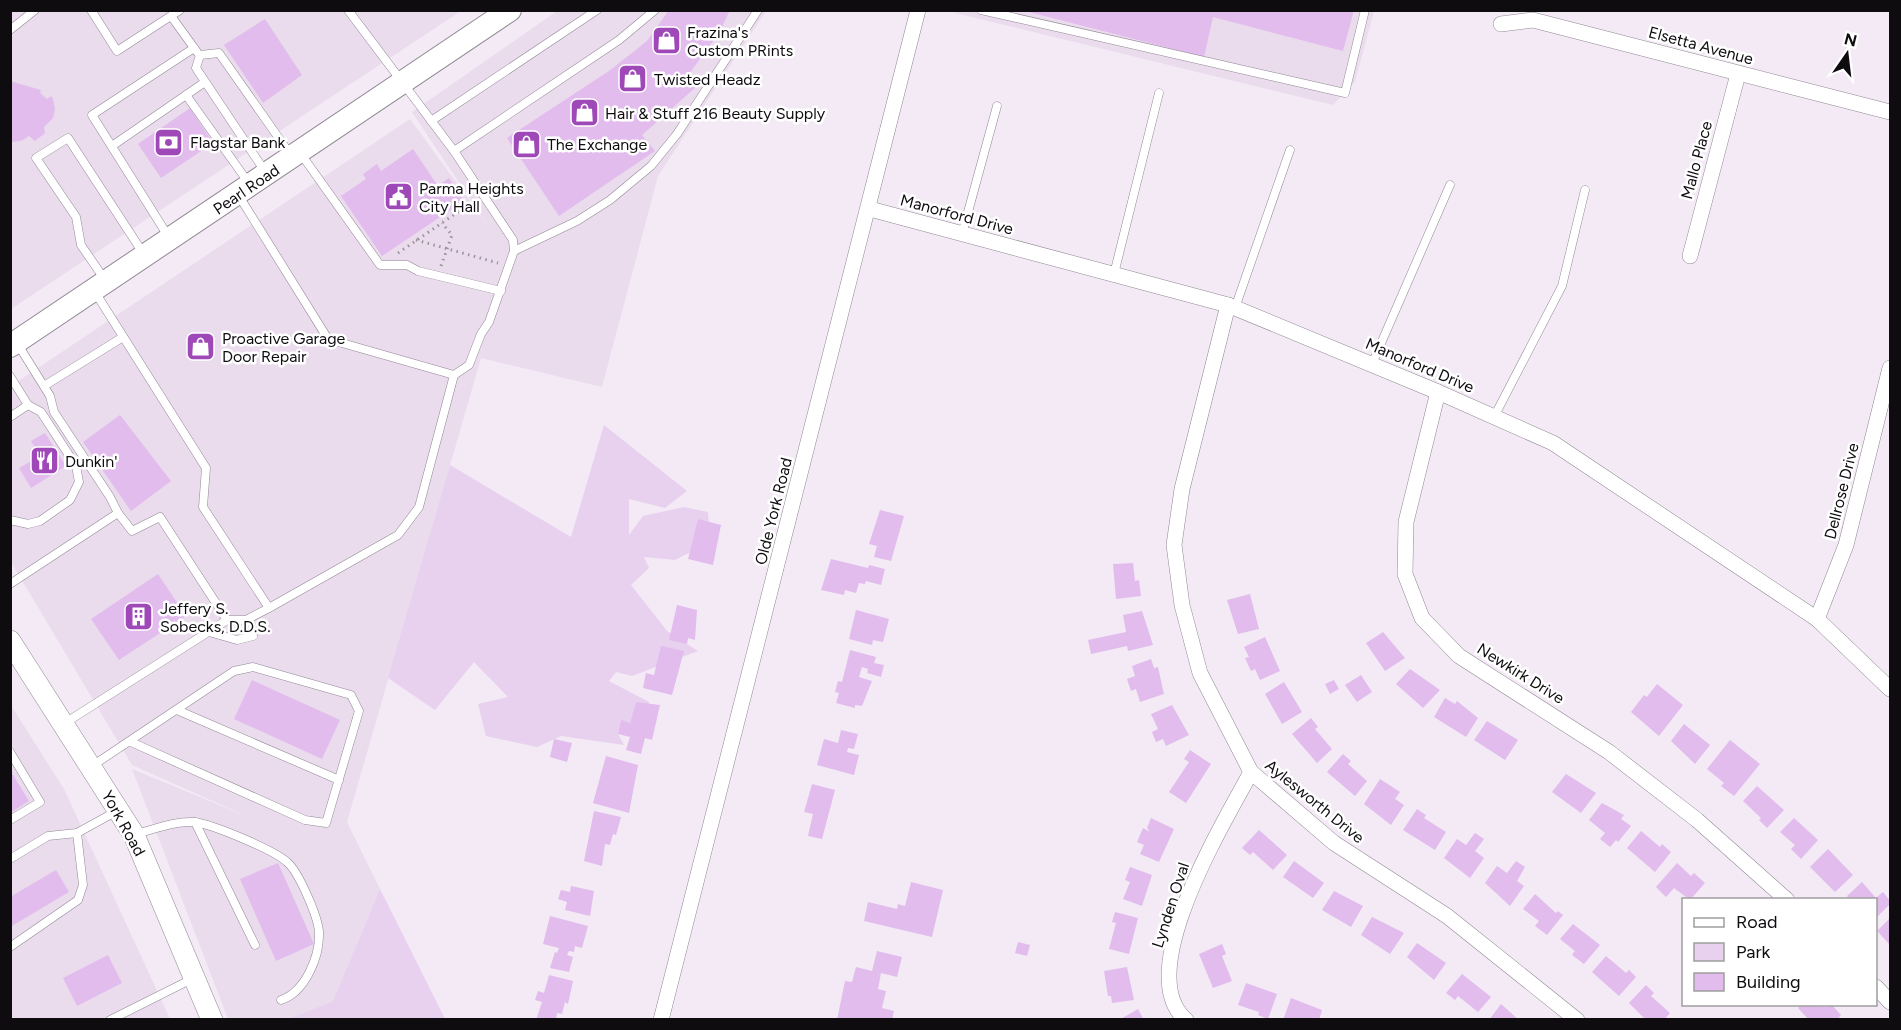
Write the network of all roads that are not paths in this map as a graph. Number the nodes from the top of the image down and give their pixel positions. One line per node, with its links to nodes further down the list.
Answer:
1 (35, 10): 15 (lane)
2 (91, 10): 13 (lane)
3 (180, 10): 13 (lane)
4 (362, 10): 12 (lane)
5 (510, 10): 20 (main road, Pearl Road)
6 (597, 10): 25 (lane)
7 (655, 10): 28 (lane)
8 (758, 10): 36 (lane)
9 (918, 10): 33 (street, Olde York Road)
10 (981, 10): 11 (lane)
11 (1365, 10)
12 (350, 14): 20 (lane)
13 (171, 16): 16 (lane)
14 (1501, 24): 18 (street, Elsetta Avenue)
15 (10, 30)
16 (194, 48): 17 (lane); 26 (lane)
17 (200, 55): 19 (lane); 29 (lane)
18 (1738, 74): 24 (street, Elsetta Avenue); 37 (street, Mallo Place)
19 (205, 82): 22 (lane); 31 (lane)
20 (402, 83): 25 (lane); 29 (main road, Pearl Road)
21 (1159, 93): 39 (lane)
22 (186, 95): 26 (lane); 31 (lane)
23 (997, 106): 34 (lane)
24 (1890, 112)
25 (431, 121): 28 (lane)
26 (112, 146): 35 (lane)
27 (1290, 150): 42 (lane)
28 (454, 151): 36 (lane)
29 (296, 155): 31 (main road, Pearl Road); 41 (lane)
30 (1450, 184): 45 (lane)
31 (252, 185): 35 (main road, Pearl Road); 47 (lane)
32 (1585, 190): 53 (lane)
33 (870, 209): 34 (street, Manorford Drive); 86 (street, Olde York Road)
34 (962, 234): 39 (street, Manorford Drive)
35 (171, 240): 38 (main road, Pearl Road)
36 (514, 252): 41 (lane)
37 (1689, 256)
38 (145, 257): 40 (main road, Pearl Road); 40 (lane)
39 (1114, 274): 42 (street, Manorford Drive)
40 (101, 287): 43 (lane); 44 (main road, Pearl Road)
41 (501, 291): 47 (lane)
42 (1232, 306): 45 (street, Manorford Drive); 69 (street, Aylesworth Drive)
43 (123, 337): 49 (lane); 57 (lane)
44 (14, 344): 49 (lane)
45 (1372, 364): 50 (street, Manorford Drive)
46 (1890, 368): 58 (street, Dellrose Drive)
47 (454, 375): 57 (lane)
48 (10, 376): 51 (lane)
49 (44, 386): 54 (lane)
50 (1438, 392): 53 (street, Manorford Drive); 77 (street, Newkirk Drive)
51 (28, 405): 52 (lane); 55 (lane)
52 (10, 417)
53 (1494, 417): 58 (street, Manorford Drive)
54 (118, 513): 56 (lane); 59 (lane)
55 (10, 520)
56 (10, 584)
57 (269, 608): 59 (lane)
58 (1817, 619): 63 (street, Manorford Drive)
59 (227, 620): 60 (lane)
60 (208, 632): 61 (lane); 65 (lane)
61 (253, 636)
62 (13, 651): 65 (main road, York Road)
63 (1890, 689)
64 (177, 710): 66 (lane); 70 (lane); 70 (lane)
65 (64, 724): 68 (main road, York Road)
66 (131, 742): 68 (lane); 70 (lane)
67 (10, 752): 72 (lane)
68 (91, 767): 71 (main road, York Road)
69 (1251, 772): 87 (street, Lynden Oval); 88 (street, Aylesworth Drive)
70 (339, 780)
71 (119, 810): 74 (lane); 75 (main road, York Road)
72 (10, 820)
73 (195, 822): 75 (lane); 78 (lane); 82 (lane)
74 (77, 833): 76 (lane); 79 (lane)
75 (134, 835): 80 (main road, York Road)
76 (10, 859)
77 (1785, 898)
78 (255, 945)
79 (10, 947)
80 (195, 977): 84 (lane); 85 (main road, York Road)
81 (1877, 989): 83 (street)
82 (281, 1000)
83 (1890, 1002)
84 (110, 1020)
85 (212, 1020)
86 (661, 1020)
87 (1186, 1020)
88 (1576, 1020)

